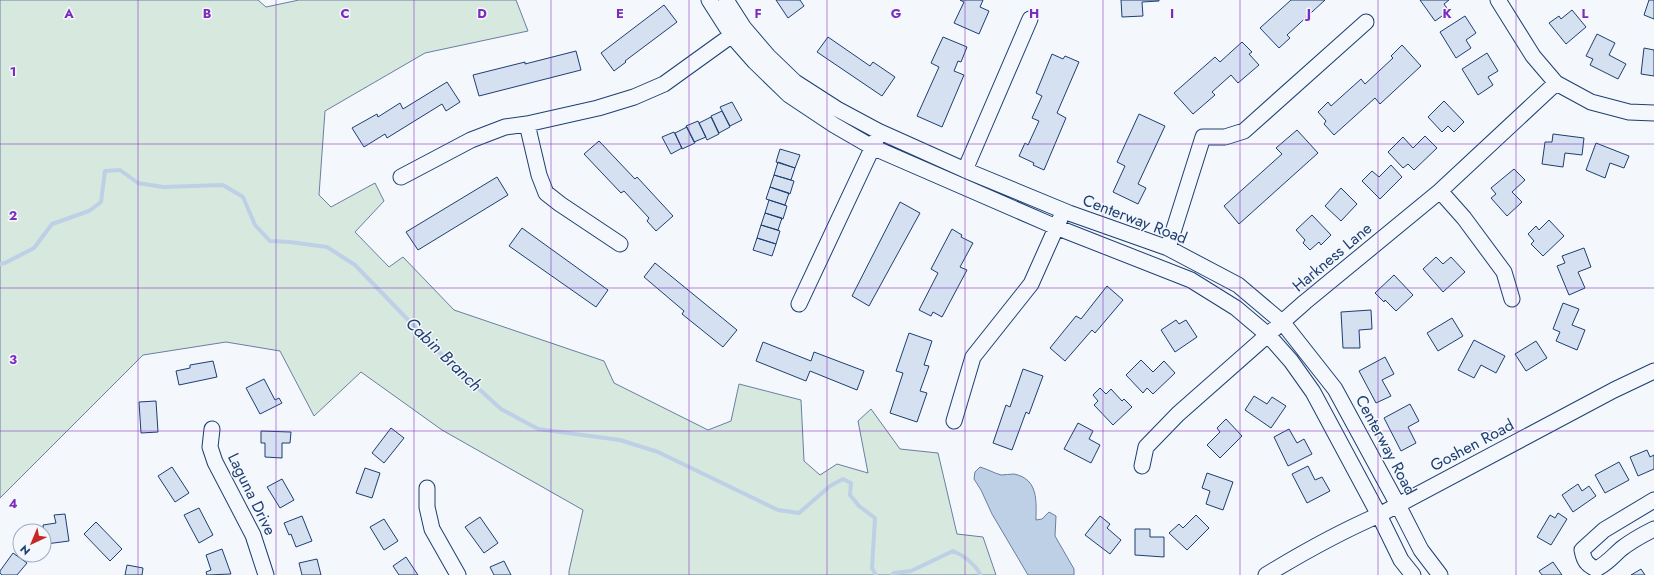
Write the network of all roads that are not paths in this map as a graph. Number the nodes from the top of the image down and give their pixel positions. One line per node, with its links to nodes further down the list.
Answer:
1 (709, 0): 6 (street, Centerway Road)
2 (726, 0): 6 (street, Centerway Road)
3 (1498, 0): 7 (street)
4 (1030, 19): 12 (street)
5 (1366, 22): 18 (street)
6 (737, 32): 9 (street); 10 (street, Centerway Road); 11 (street, Centerway Road)
7 (1556, 83): 8 (street); 14 (street, Harkness Lane)
8 (1654, 113)
9 (527, 124): 13 (street); 17 (street)
10 (880, 131): 11 (street); 12 (street, Centerway Road)
11 (872, 148): 16 (street, Centerway Road); 20 (street)
12 (965, 170): 15 (street, Centerway Road)
13 (401, 177)
14 (1440, 191): 19 (street); 21 (street, Harkness Lane)
15 (1064, 211): 16 (street); 18 (street, Centerway Road)
16 (1056, 227): 22 (street, Centerway Road); 24 (street)
17 (620, 244)
18 (1168, 248): 21 (street, Centerway Road)
19 (1512, 299)
20 (799, 304)
21 (1283, 323): 22 (street, Harkness Lane); 29 (street, Centerway Road)
22 (1268, 335): 26 (street, Harkness Lane); 30 (street, Centerway Road)
23 (1654, 371): 29 (street, Goshen Road)
24 (954, 421)
25 (212, 429): 32 (street, Laguna Drive)
26 (1142, 466)
27 (427, 488): 33 (street)
28 (1654, 500): 31 (street)
29 (1398, 505): 30 (street, Goshen Road); 36 (street, Centerway Road)
30 (1379, 516): 34 (street, Goshen Road); 35 (street, Centerway Road)
31 (1654, 529)
32 (266, 575)
33 (458, 575)
34 (1266, 575)
35 (1413, 575)
36 (1440, 575)

